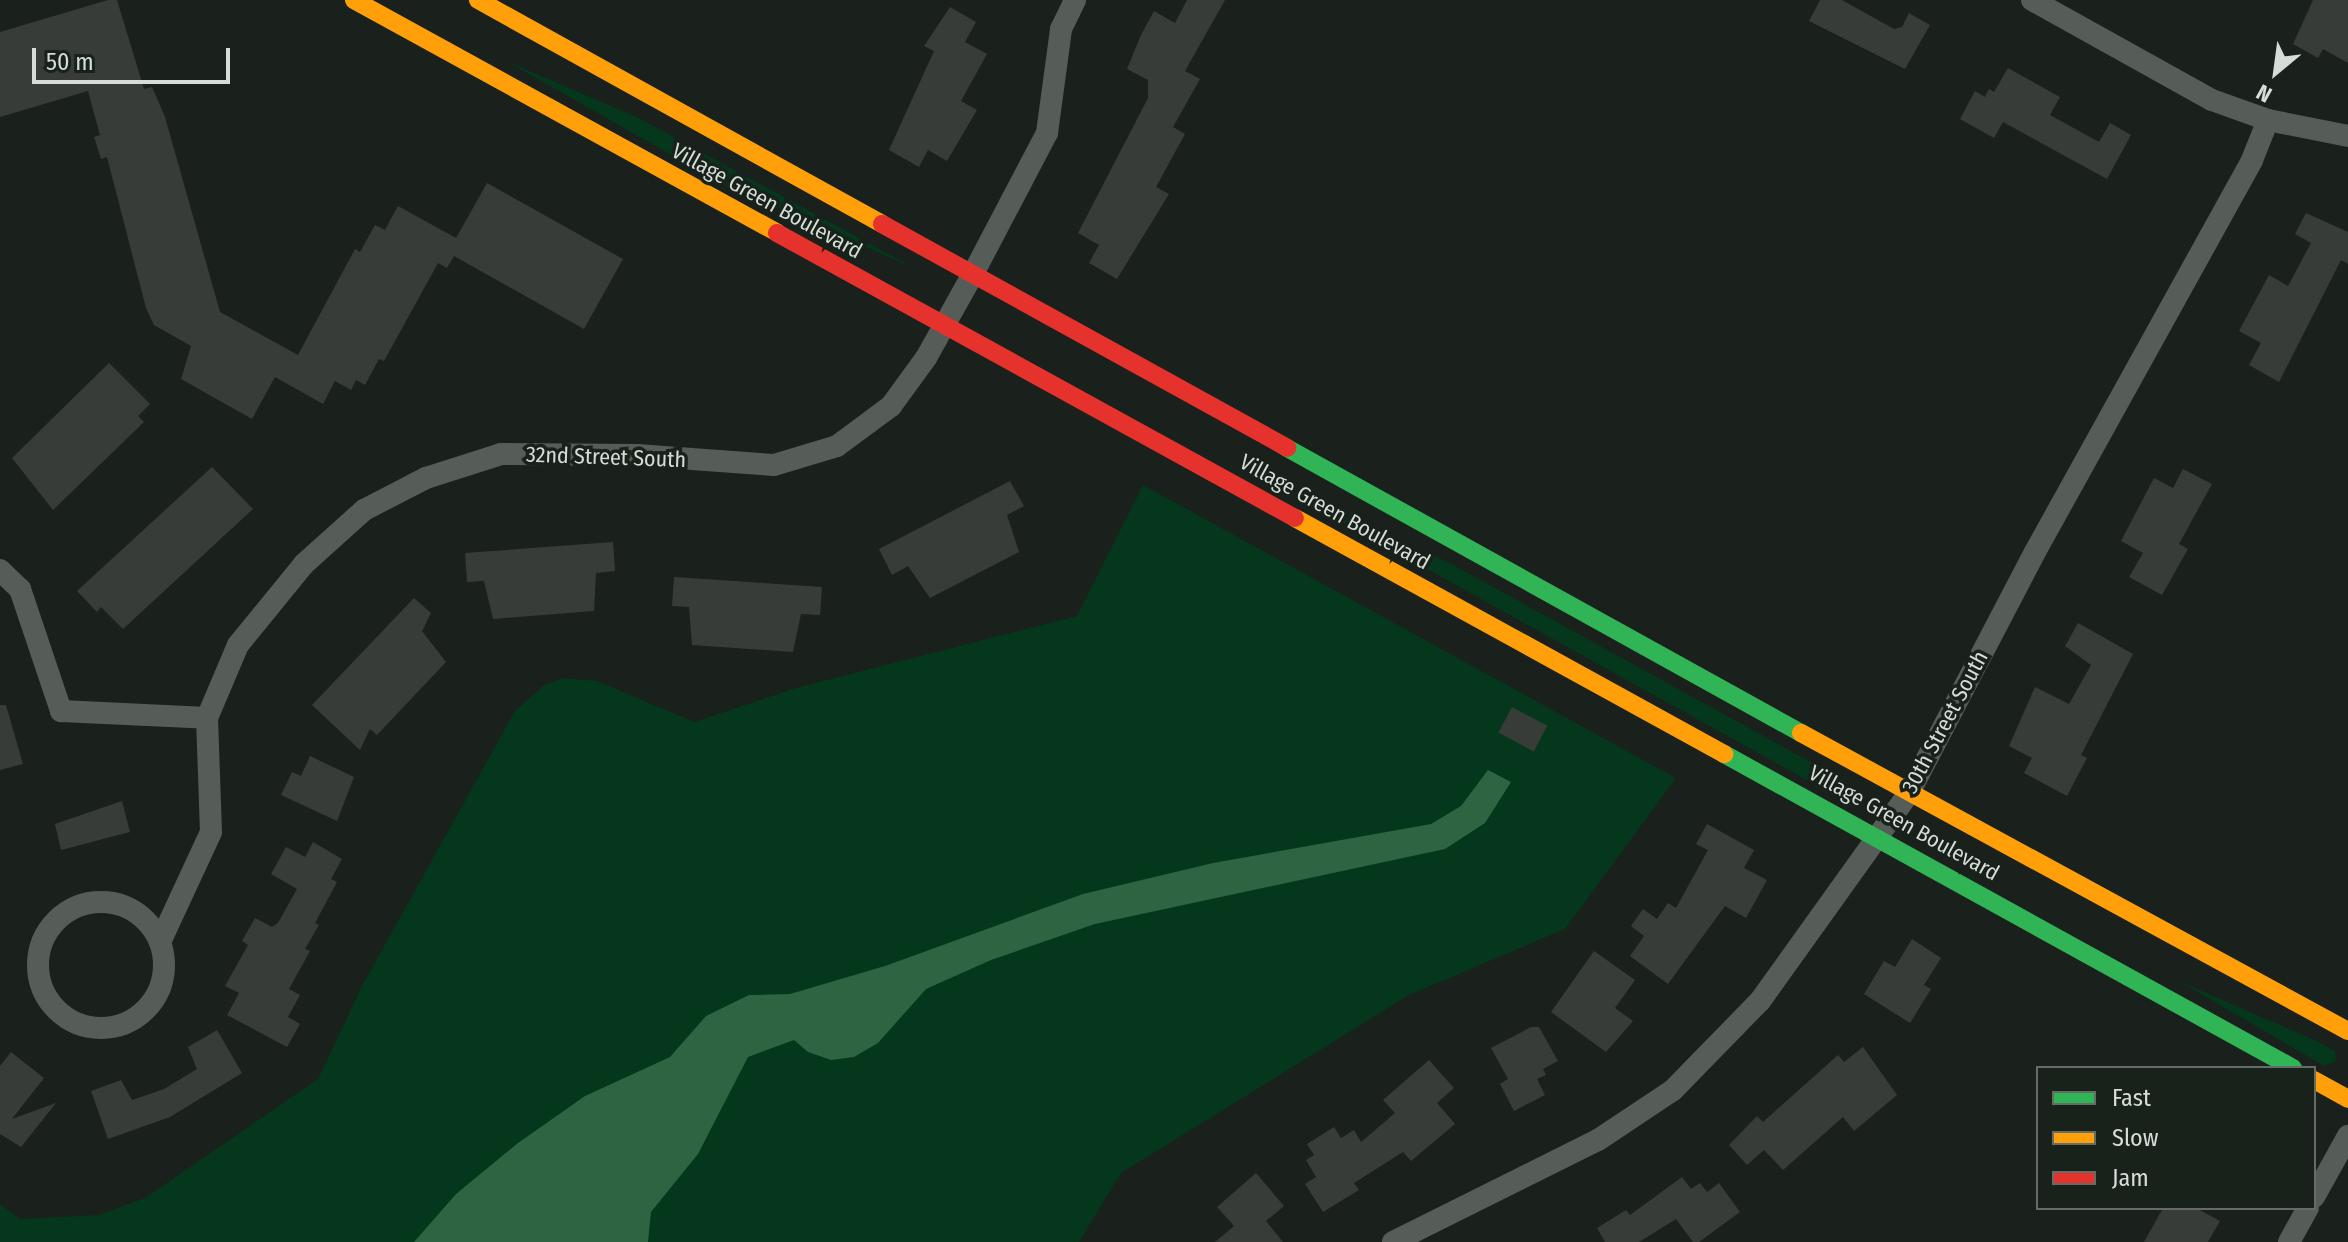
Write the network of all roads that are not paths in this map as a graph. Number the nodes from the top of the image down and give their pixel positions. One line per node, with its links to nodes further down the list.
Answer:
1 (354, 0): 8 (street, Village Green Boulevard)
2 (478, 0): 7 (street, Village Green Boulevard)
3 (1075, 0): 7 (street, 32nd Street South)
4 (2032, 0): 5 (street)
5 (2268, 120): 6 (street); 11 (street, 30th Street South)
6 (2348, 136)
7 (974, 272): 8 (street, 32nd Street South); 11 (street, Village Green Boulevard)
8 (944, 327): 10 (street, 32nd Street South); 12 (street, Village Green Boulevard)
9 (0, 570): 10 (street)
10 (207, 718): 13 (street, 32nd Street South)
11 (1909, 793): 12 (street, 30th Street South); 14 (street, Village Green Boulevard)
12 (1881, 836): 15 (street, Village Green Boulevard); 21 (street, 30th Street South)
13 (160, 942): 13 (street, 32nd Street South)
14 (2348, 1031)
15 (2289, 1066)
16 (2316, 1081): 17 (street)
17 (2348, 1099)
18 (2348, 1136): 19 (street)
19 (2316, 1193)
20 (2307, 1210): 22 (street)
21 (1393, 1242)
22 (2289, 1242)

